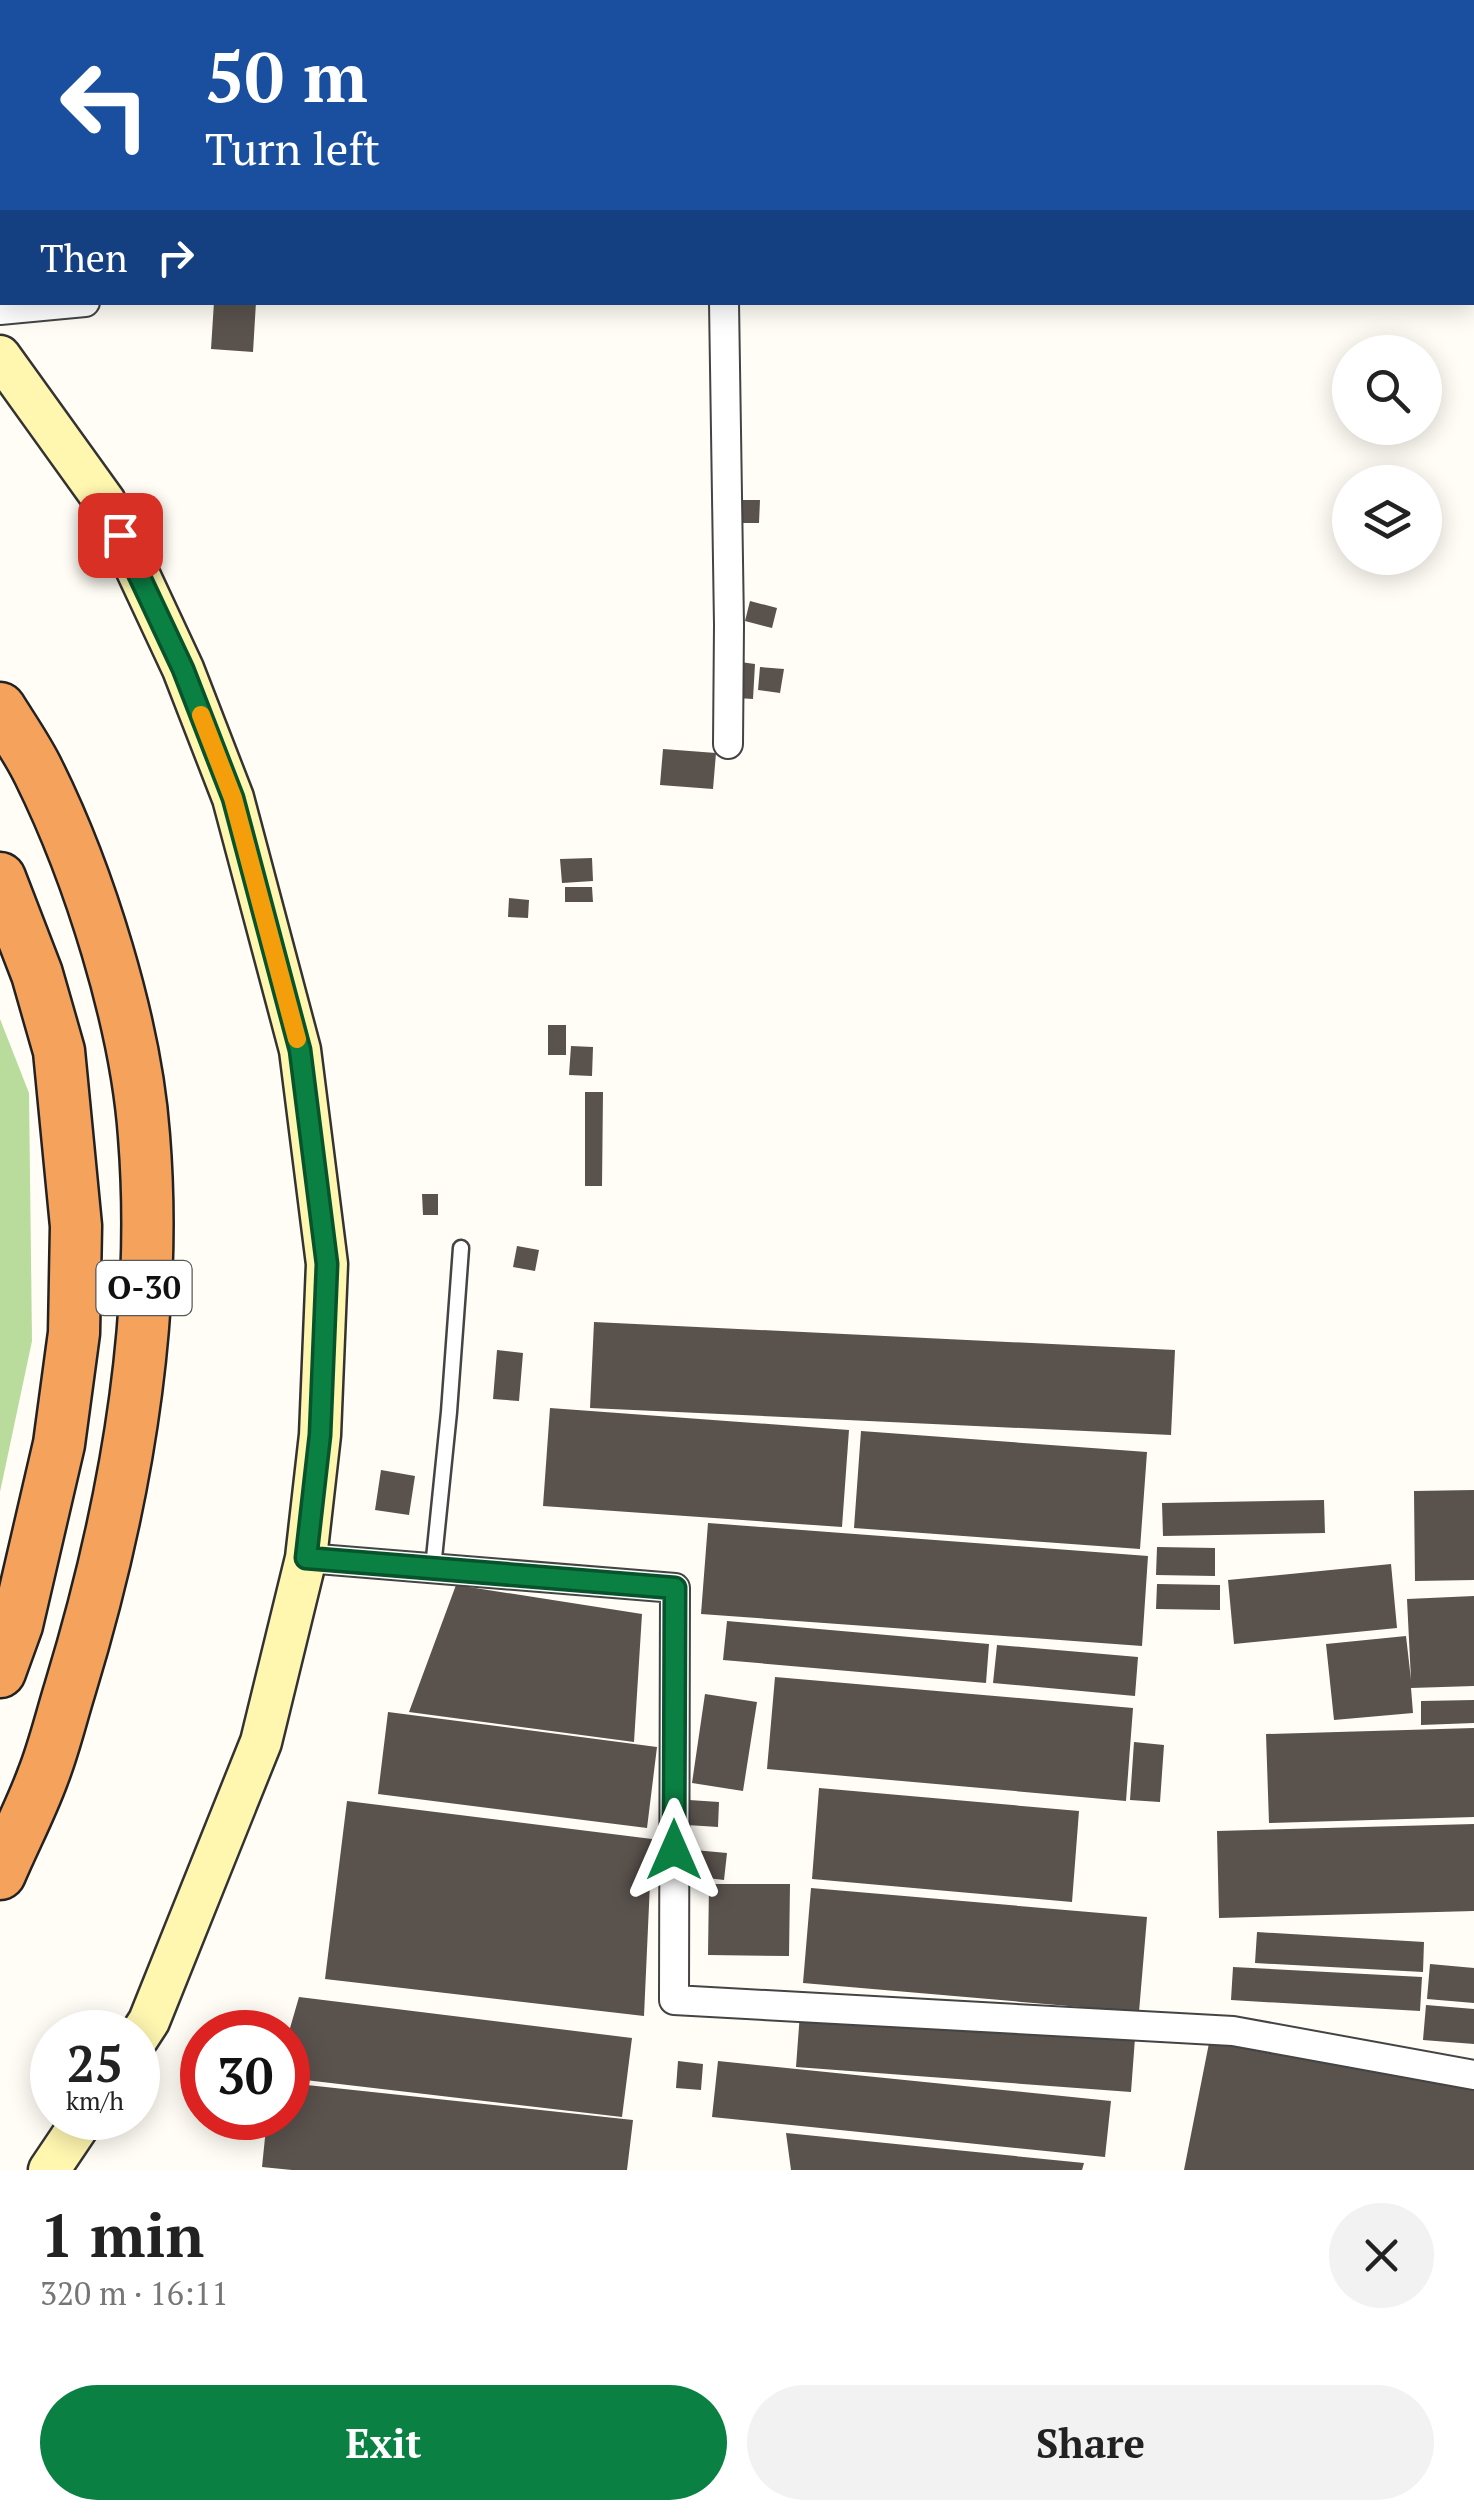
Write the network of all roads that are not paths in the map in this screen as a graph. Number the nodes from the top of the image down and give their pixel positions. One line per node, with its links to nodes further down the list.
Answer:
1 (53, 305): 3 (street)
2 (724, 305): 6 (street)
3 (0, 310)
4 (0, 356): 9 (main road)
5 (0, 708): 12 (highway, O-30)
6 (728, 744)
7 (0, 878): 11 (highway, O-30)
8 (461, 1248): 10 (lane)
9 (306, 1558): 10 (street); 13 (main road)
10 (432, 1568): 14 (street)
11 (0, 1672)
12 (0, 1874)
13 (153, 2010)
14 (1474, 2076)
15 (69, 2140): 16 (main road)
16 (49, 2170)

